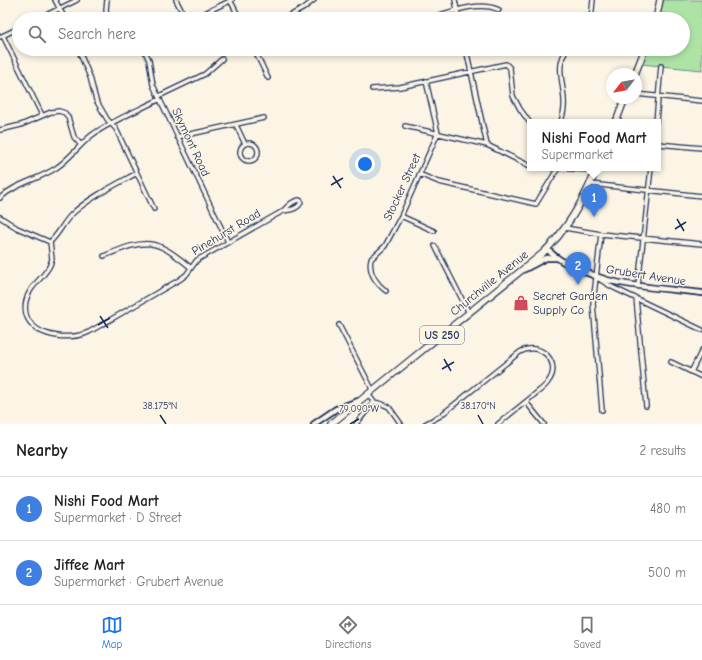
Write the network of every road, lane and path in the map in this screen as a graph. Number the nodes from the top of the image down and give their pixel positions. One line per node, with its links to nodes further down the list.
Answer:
1 (55, 0): 10 (street)
2 (77, 0): 10 (street)
3 (107, 0): 15 (street)
4 (176, 0): 16 (street)
5 (231, 0): 17 (street); 18 (street)
6 (314, 0): 19 (street)
7 (455, 0): 11 (street)
8 (593, 0): 21 (street)
9 (660, 0): 22 (main road)
10 (60, 9): 13 (street); 14 (street)
11 (457, 10): 12 (street); 20 (street)
12 (499, 10)
13 (53, 12)
14 (62, 12)
15 (106, 12)
16 (182, 12)
17 (206, 12)
18 (237, 12)
19 (297, 12)
20 (450, 12)
21 (592, 12)
22 (657, 12)
23 (12, 32): 24 (street)
24 (1, 37): 43 (street)
25 (81, 56): 49 (street)
26 (147, 56): 40 (street, Skymont Road)
27 (257, 56): 35 (street)
28 (468, 56): 34 (street)
29 (563, 56): 46 (street)
30 (642, 56): 33 (main road)
31 (222, 59): 40 (street)
32 (661, 66): 39 (street)
33 (637, 68)
34 (471, 71): 36 (street); 45 (street); 58 (street)
35 (268, 78)
36 (426, 81): 37 (street); 53 (street)
37 (372, 89)
38 (642, 95): 39 (street)
39 (658, 96): 41 (street); 48 (street)
40 (159, 98): 49 (street); 54 (street, Skymont Road)
41 (702, 101)
42 (624, 104): 47 (main road)
43 (42, 115): 52 (street); 57 (street)
44 (264, 118): 50 (street)
45 (527, 119)
46 (562, 119)
47 (617, 119)
48 (656, 119)
49 (112, 124): 57 (street); 64 (street)
50 (236, 125): 54 (street); 55 (street)
51 (405, 126): 53 (street)
52 (0, 130)
53 (438, 133): 58 (street); 65 (street, Stocker Street)
54 (177, 137): 79 (street, Skymont Road)
55 (245, 144): 55 (street)
56 (661, 144): 59 (street)
57 (81, 145): 69 (street)
58 (487, 145): 60 (street)
59 (702, 148)
60 (527, 165)
61 (556, 171): 65 (street)
62 (595, 171): 66 (main road, Churchville Avenue / US 250)
63 (650, 171): 67 (street)
64 (137, 173): 70 (street); 78 (street)
65 (419, 174): 72 (street, Stocker Street)
66 (590, 184): 67 (street); 74 (main road, Churchville Avenue / US 250)
67 (648, 191): 68 (street); 77 (street)
68 (702, 196)
69 (0, 198)
70 (154, 209)
71 (283, 211): 71 (street, Pinehurst Road); 79 (street, Pinehurst Road)
72 (401, 216): 75 (street); 89 (street, Stocker Street)
73 (0, 217): 78 (street)
74 (565, 228): 76 (street); 82 (main road, Churchville Avenue / US 250)
75 (434, 231)
76 (601, 234): 77 (street); 87 (street)
77 (644, 238): 80 (street); 88 (street)
78 (50, 242): 85 (street, Pinehurst Road)
79 (228, 242): 85 (street, Pinehurst Road)
80 (702, 244)
81 (435, 246): 92 (street)
82 (547, 249): 84 (street, Grubert Avenue); 86 (main road, Churchville Avenue / US 250)
83 (104, 256): 85 (street)
84 (556, 258): 86 (street); 87 (street, Grubert Avenue)
85 (190, 267)
86 (524, 270): 92 (main road, Churchville Avenue / US 250)
87 (596, 277): 88 (street, Grubert Avenue); 91 (street); 104 (street)
88 (638, 286): 90 (street, Grubert Avenue)
89 (386, 290)
90 (702, 293)
91 (636, 298): 94 (street); 103 (street)
92 (469, 313): 99 (main road, Churchville Avenue / US 250)
93 (339, 325): 99 (street)
94 (702, 330)
95 (702, 350): 97 (street)
96 (671, 362): 97 (street)
97 (691, 372): 98 (street)
98 (702, 377)
99 (371, 392): 100 (main road, Churchville Avenue / US 250); 101 (street)
100 (360, 401): 105 (street); 106 (main road, Churchville Avenue / US 250)
101 (374, 402): 109 (street); 110 (street)
102 (526, 402): 111 (street); 112 (street); 113 (street)
103 (646, 406)
104 (602, 410)
105 (332, 413): 106 (street); 107 (street)
106 (337, 419): 108 (main road, Churchville Avenue / US 250)
107 (314, 424)
108 (331, 424)
109 (356, 424)
110 (401, 424)
111 (425, 424)
112 (498, 424)
113 (544, 424)

